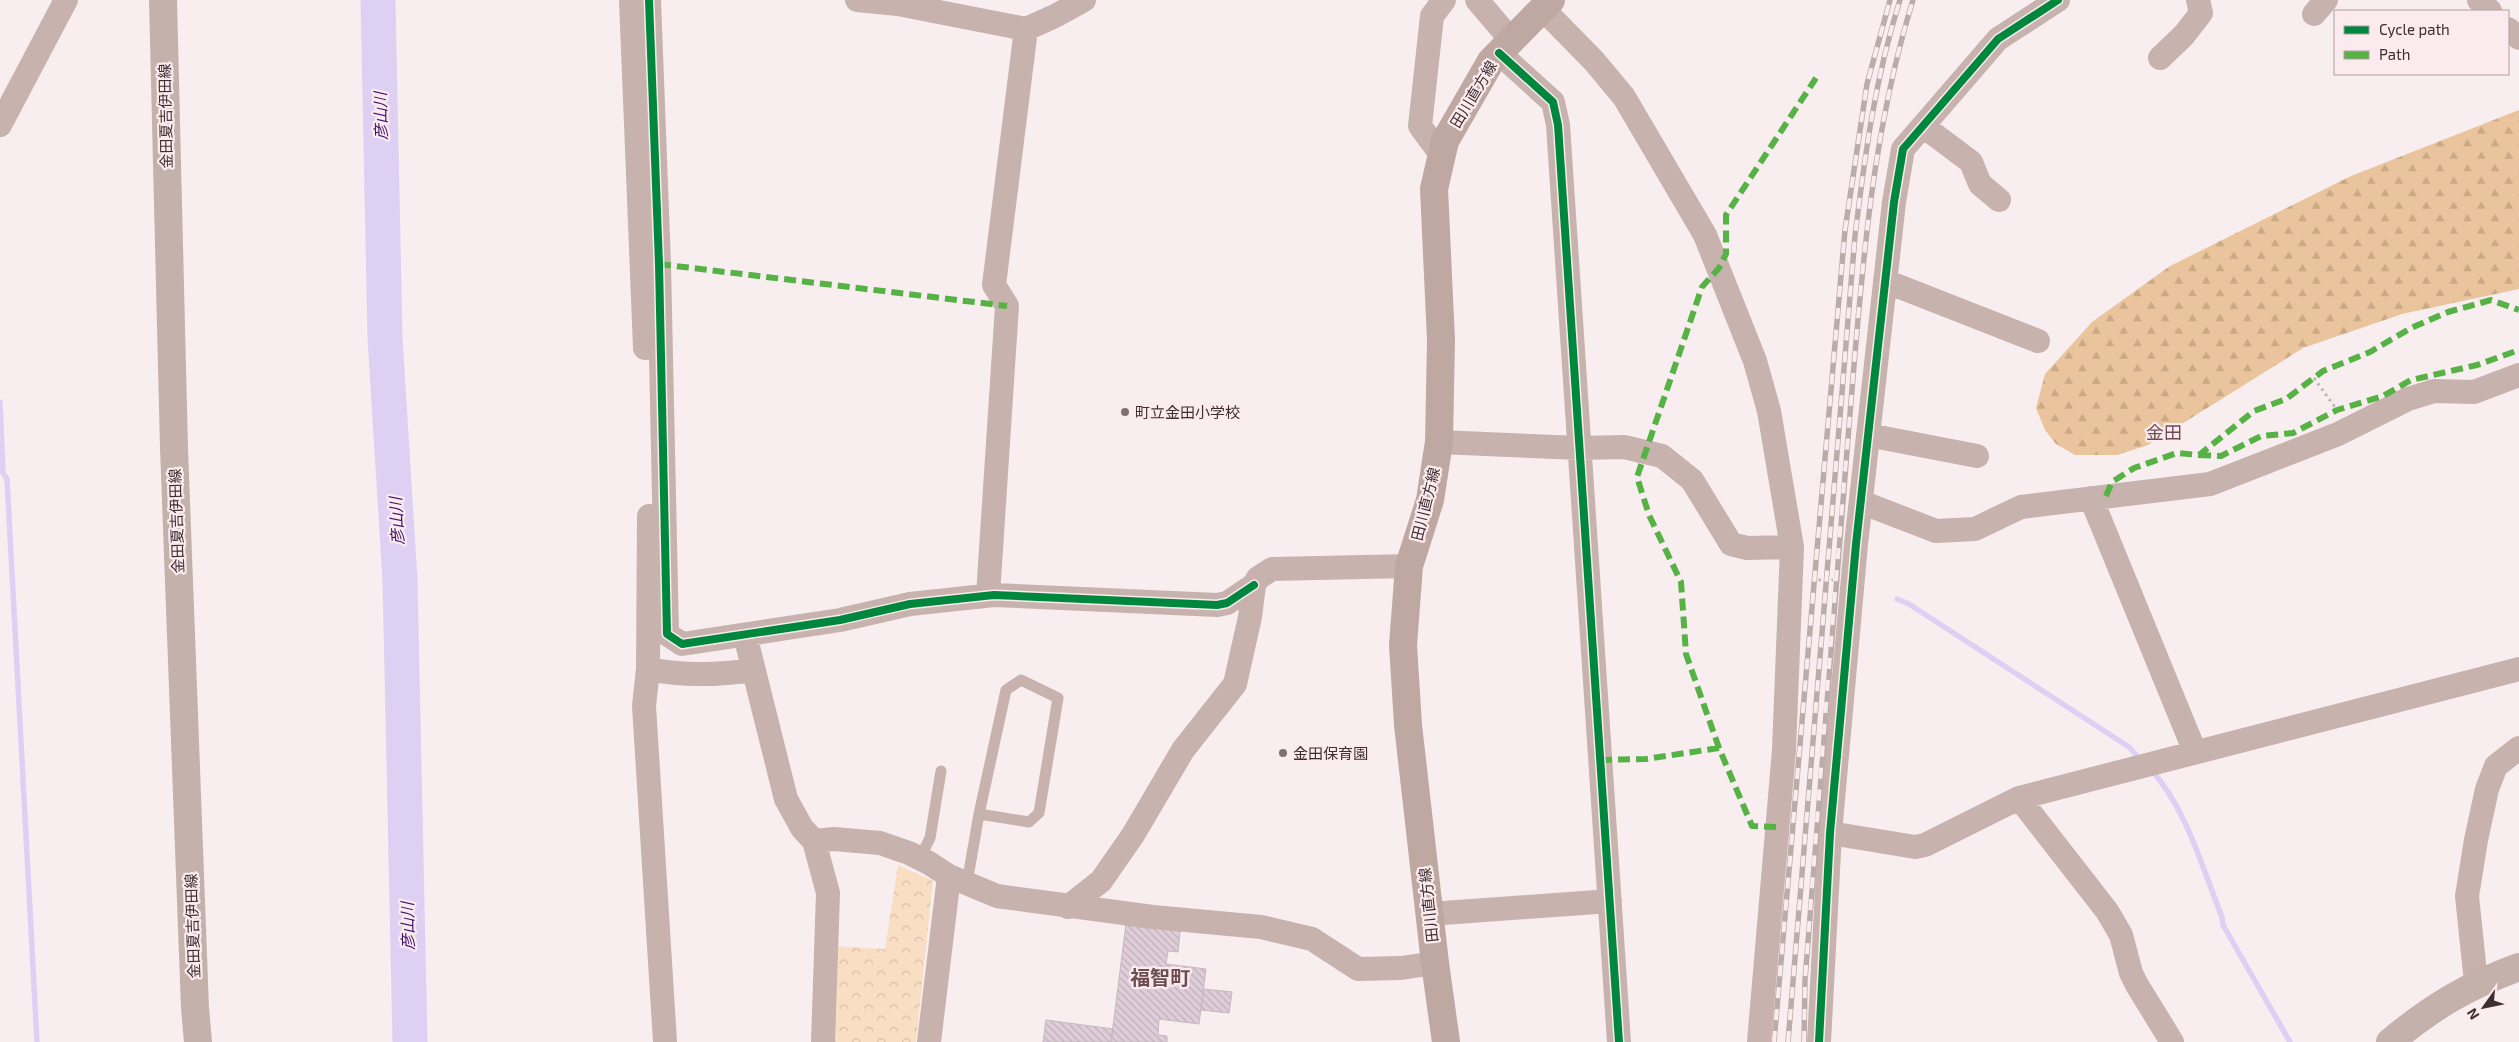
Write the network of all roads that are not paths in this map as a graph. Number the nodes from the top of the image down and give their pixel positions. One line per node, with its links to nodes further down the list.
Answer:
1 (66, 0): 19 (street)
2 (163, 0): 56 (main road, 金田夏吉伊田線)
3 (631, 0): 22 (street)
4 (649, 0): 22 (street)
5 (857, 0): 14 (street)
6 (1084, 0): 14 (street)
7 (1444, 0): 21 (street)
8 (1477, 0): 17 (street)
9 (2058, 0): 20 (street)
10 (2198, 0): 18 (street)
11 (2479, 0): 13 (street)
12 (1547, 5): 17 (main road, 田川直方線); 33 (street)
13 (2489, 10)
14 (1026, 29): 36 (street)
15 (2509, 30): 16 (street)
16 (2519, 38)
17 (1505, 47): 21 (main road, 田川直方線); 29 (street)
18 (2160, 58)
19 (0, 125)
20 (1923, 126): 23 (street); 24 (street)
21 (1442, 156): 28 (main road, 田川直方線)
22 (647, 188): 37 (street); 38 (street)
23 (1999, 200)
24 (1885, 281): 25 (street); 27 (street)
25 (2038, 341)
26 (2519, 375): 31 (street)
27 (1868, 435): 30 (street); 32 (street)
28 (1439, 442): 29 (street); 34 (main road, 田川直方線)
29 (1579, 448): 33 (street); 50 (street)
30 (1977, 456)
31 (2091, 498): 32 (street); 42 (street)
32 (1861, 502): 46 (street)
33 (1792, 547): 62 (street)
34 (1409, 566): 35 (street); 52 (main road, 田川直方線)
35 (1254, 585): 36 (street); 51 (street)
36 (988, 595): 37 (street)
37 (745, 635): 40 (street)
38 (648, 668): 40 (street); 57 (street)
39 (2519, 668): 42 (street)
40 (754, 670): 47 (street)
41 (2519, 748): 55 (street)
42 (2195, 752): 44 (street)
43 (941, 771): 48 (lane)
44 (2019, 798): 46 (street); 64 (street)
45 (979, 814): 45 (lane); 49 (lane)
46 (1830, 833): 63 (street)
47 (814, 841): 48 (street); 58 (street)
48 (920, 858): 49 (street)
49 (958, 880): 51 (street); 59 (street)
50 (1610, 902): 52 (street); 61 (street)
51 (1068, 907): 53 (street)
52 (1429, 914): 53 (main road, 田川直方線)
53 (1434, 963): 60 (main road, 田川直方線)
54 (2519, 967): 55 (main road)
55 (2476, 983): 65 (main road)
56 (198, 1042)
57 (665, 1042)
58 (823, 1042)
59 (929, 1042)
60 (1446, 1042)
61 (1619, 1042)
62 (1759, 1042)
63 (1819, 1042)
64 (2172, 1042)
65 (2390, 1042)

